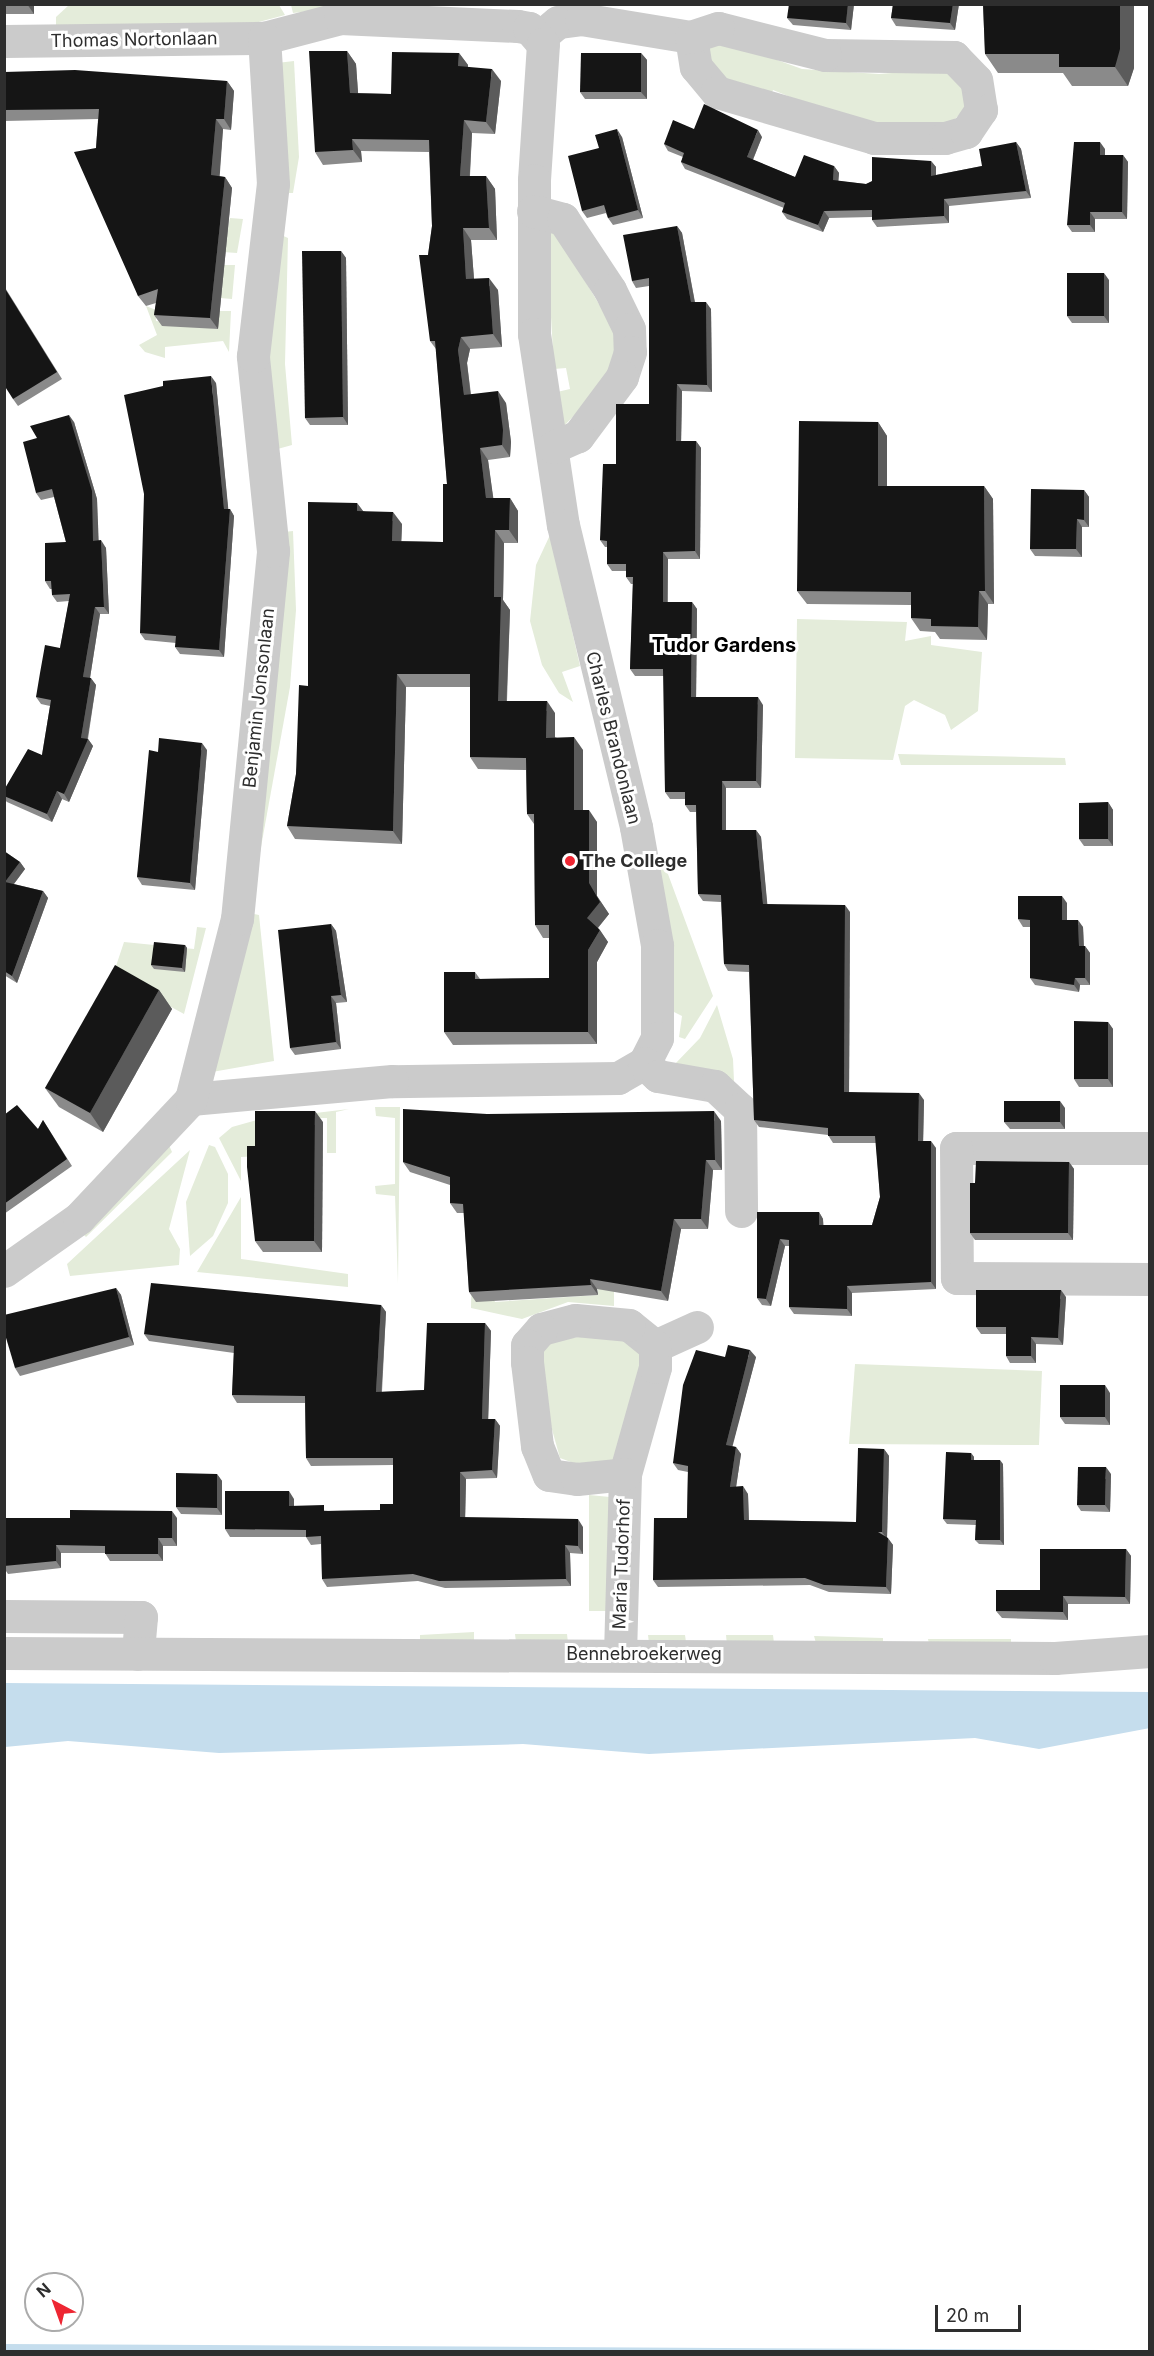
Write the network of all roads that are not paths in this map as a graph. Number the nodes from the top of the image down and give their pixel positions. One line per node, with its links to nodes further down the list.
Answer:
1 (540, 37): 2 (street); 3 (street); 5 (street, Charles Brandonlaan)
2 (691, 37): 2 (street)
3 (264, 38): 4 (street, Thomas Nortonlaan); 8 (street, Benjamin Jonsonlaan)
4 (4, 41)
5 (533, 211): 6 (street, Charles Brandonlaan); 6 (street)
6 (553, 447): 7 (street, Charles Brandonlaan)
7 (644, 1063): 8 (street); 10 (street)
8 (191, 1099): 11 (street, Benjamin Jonsonlaan)
9 (1149, 1148): 12 (street)
10 (741, 1211)
11 (4, 1271)
12 (1149, 1279)
13 (697, 1327): 14 (street)
14 (655, 1346): 15 (street, Maria Tudorhof); 15 (street, Maria Tudorhof)
15 (625, 1474): 20 (street, Maria Tudorhof)
16 (4, 1616): 19 (street)
17 (1149, 1651): 20 (street, Bennebroekerweg)
18 (4, 1653): 19 (street, Bennebroekerweg)
19 (138, 1654): 20 (street, Bennebroekerweg)
20 (620, 1654)

